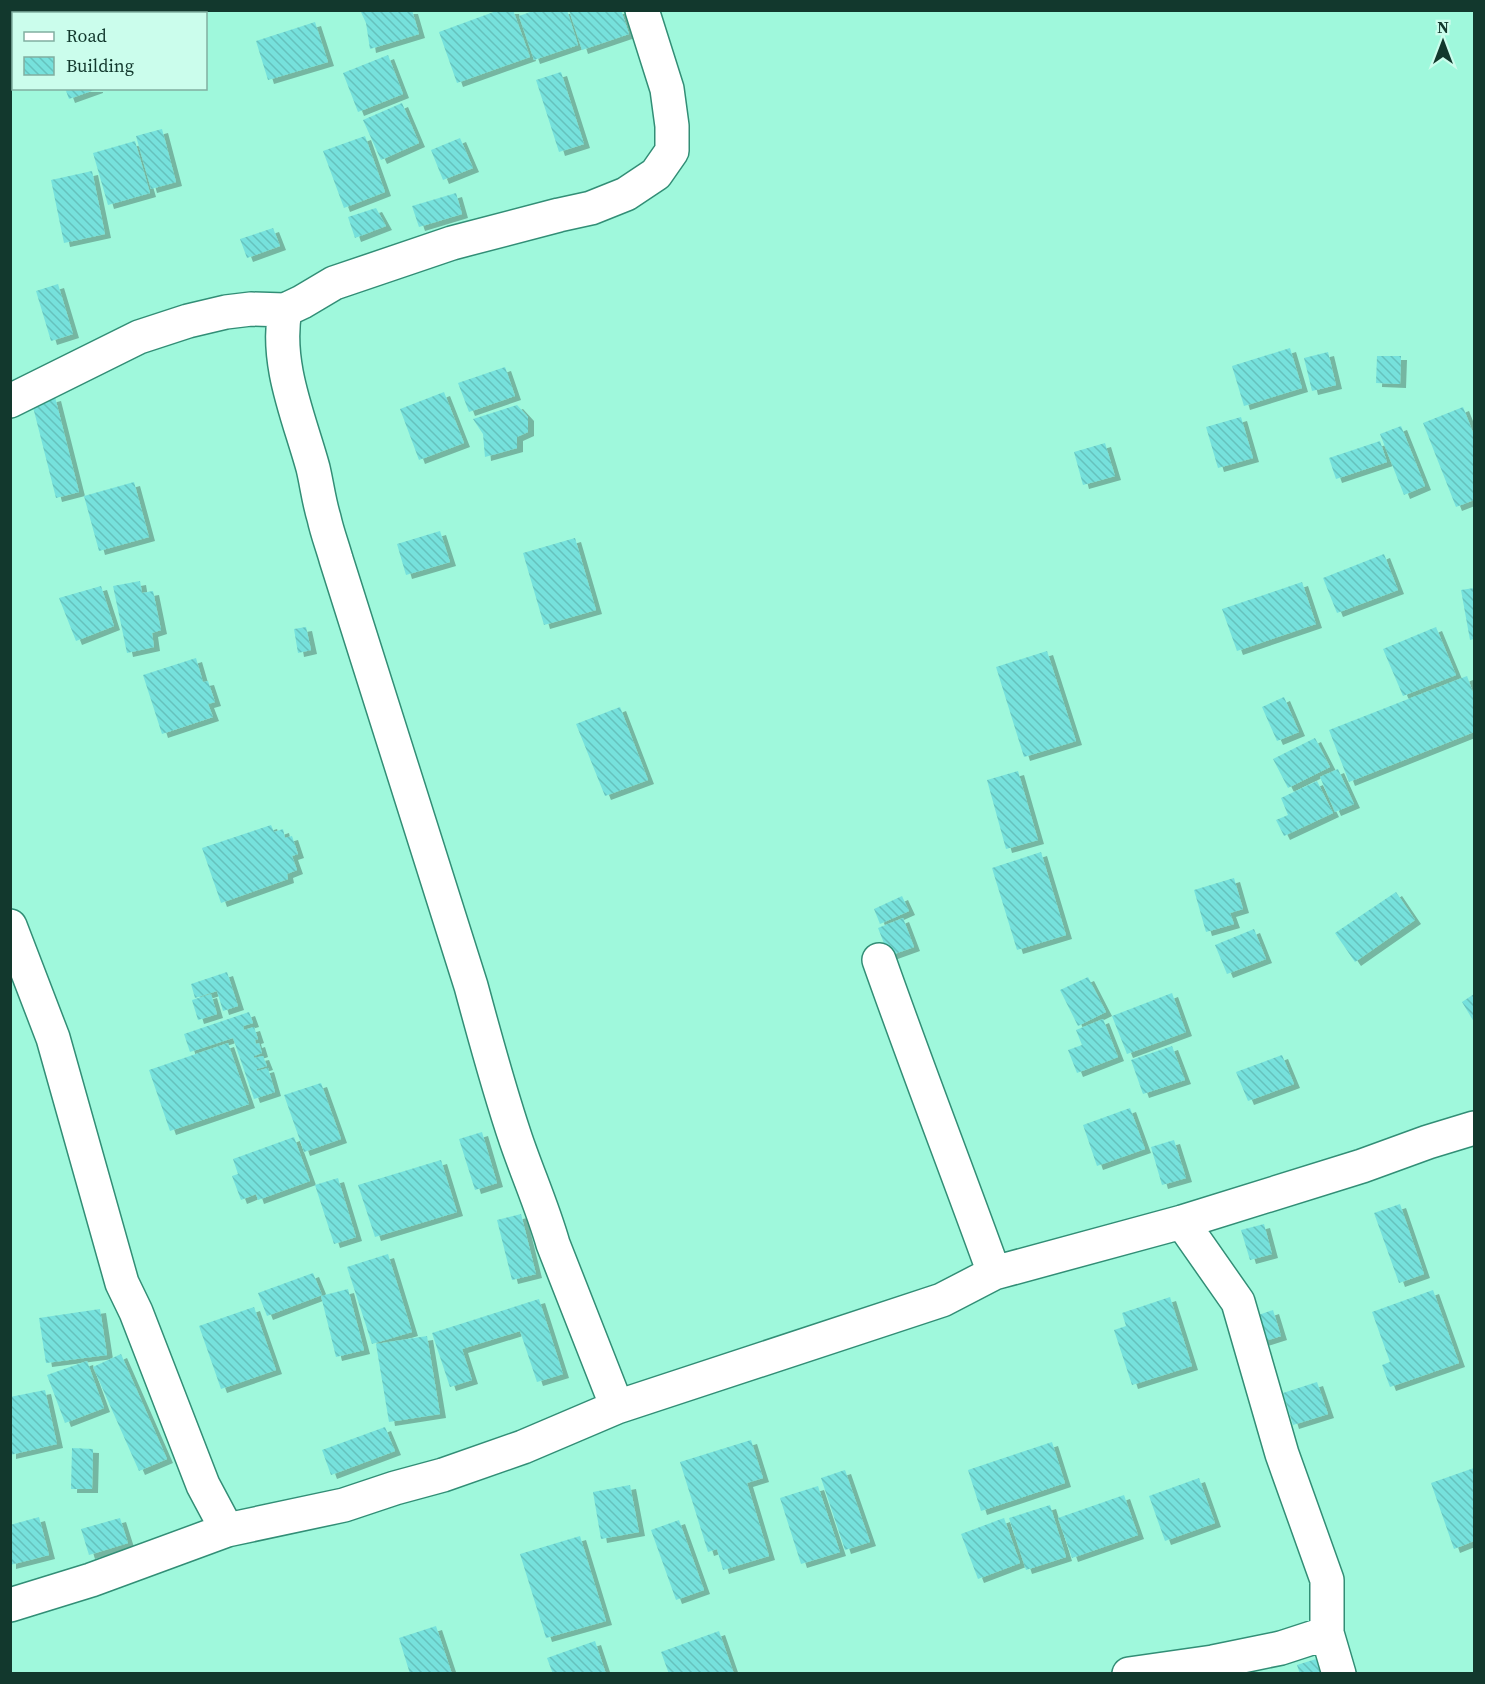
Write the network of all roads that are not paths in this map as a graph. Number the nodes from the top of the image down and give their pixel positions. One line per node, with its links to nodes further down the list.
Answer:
1 (642, 10): 2 (street)
2 (285, 310): 3 (street); 9 (street)
3 (10, 401)
4 (10, 926): 10 (street)
5 (879, 960): 8 (street)
6 (1474, 1128): 7 (street)
7 (1182, 1222): 8 (street); 12 (street)
8 (994, 1273): 9 (street)
9 (617, 1407): 10 (street)
10 (227, 1530): 11 (street)
11 (10, 1605)
12 (1327, 1633): 13 (street); 14 (street)
13 (1129, 1674)
14 (1339, 1674)

